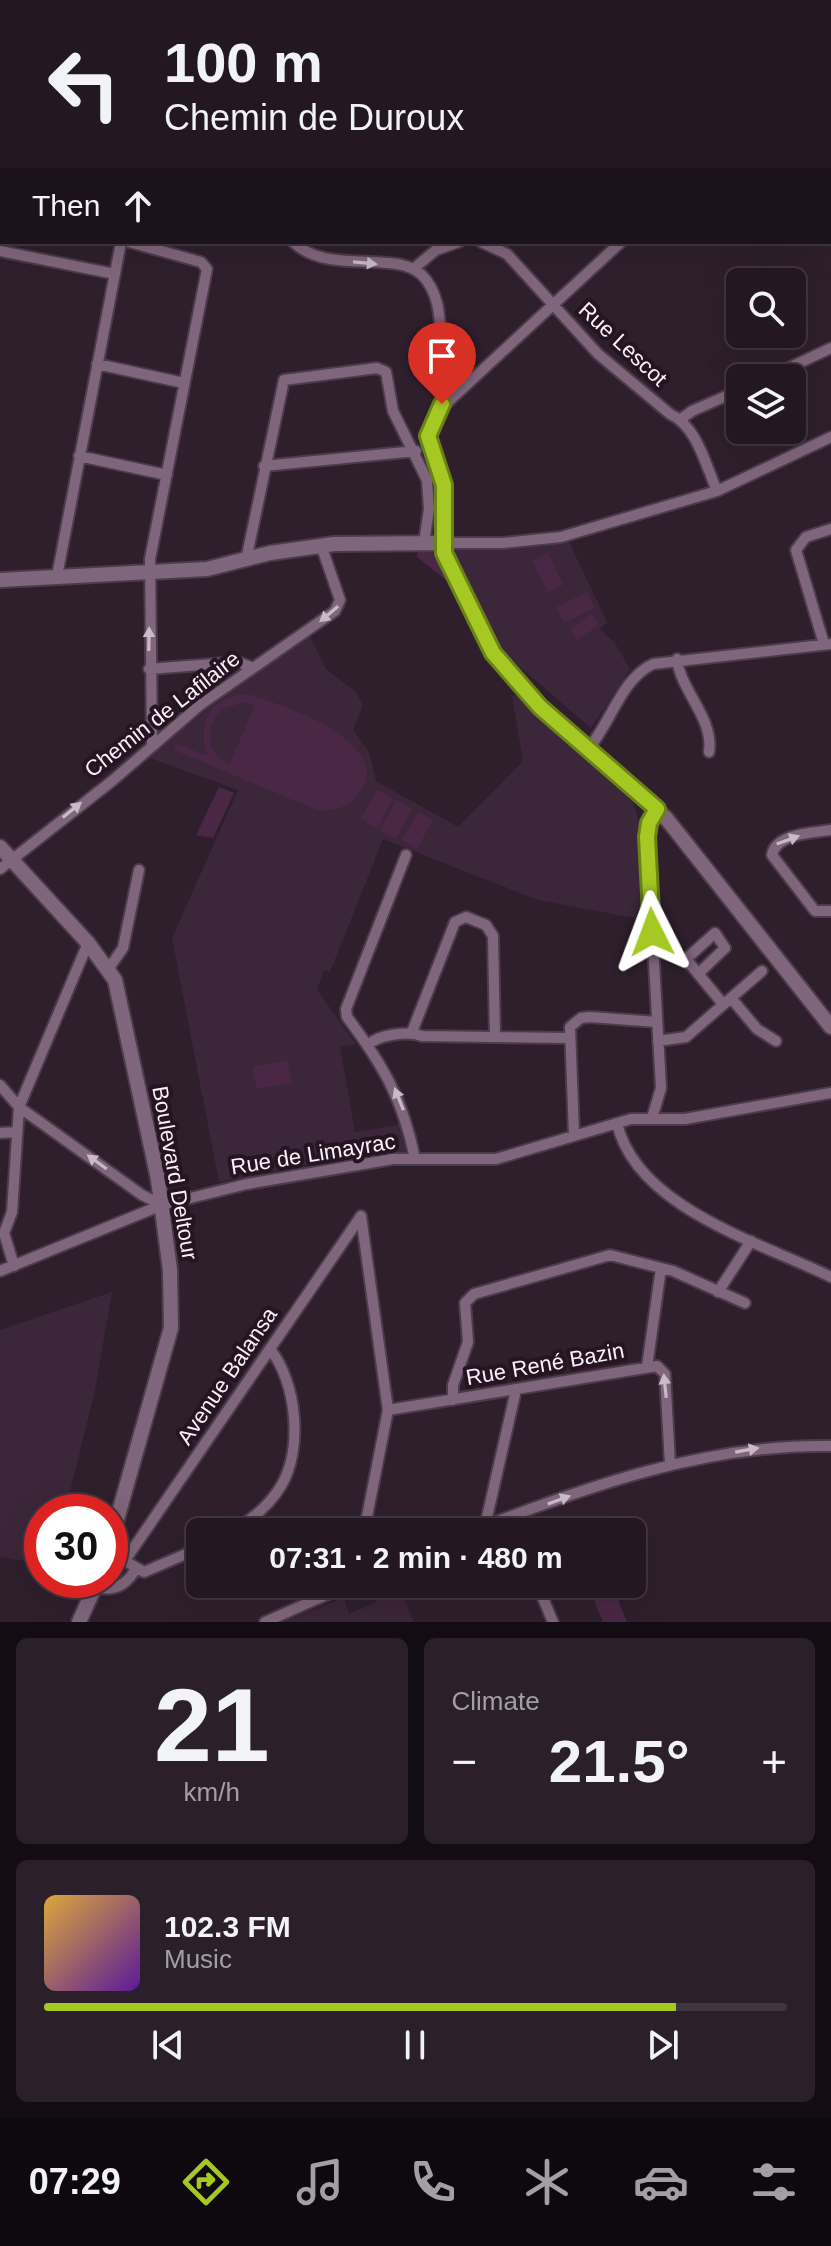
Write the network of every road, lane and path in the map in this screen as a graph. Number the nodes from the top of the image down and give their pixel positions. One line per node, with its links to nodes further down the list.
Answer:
1 (121, 244): 9 (street)
2 (136, 244): 14 (street)
3 (296, 244): 8 (street, one-way to 8)
4 (453, 244): 8 (street)
5 (485, 244): 10 (street, Rue Lescot)
6 (619, 244): 10 (street)
7 (0, 251): 9 (street)
8 (413, 269): 15 (street)
9 (115, 274): 12 (street)
10 (553, 304): 15 (street); 17 (street, Rue Lescot)
11 (831, 348): 13 (street)
12 (97, 364): 14 (street); 20 (street)
13 (797, 364)
14 (184, 383): 22 (street)
15 (454, 393): 26 (street)
16 (726, 396): 17 (street)
17 (681, 419): 23 (street, Rue Lescot)
18 (831, 437): 23 (street)
19 (416, 451): 21 (street); 21 (street); 25 (street)
20 (79, 456): 22 (street); 30 (street)
21 (264, 466): 28 (street)
22 (167, 475): 29 (street)
23 (717, 491): 26 (street)
24 (831, 529): 32 (street)
25 (424, 543): 26 (street); 27 (street)
26 (442, 543): 37 (street)
27 (321, 545): 28 (street); 34 (street, Chemin de Lafilaire, one-way to 34)
28 (246, 560): 29 (street)
29 (150, 573): 30 (street); 35 (street, one-way to 29)
30 (57, 576): 31 (street)
31 (0, 580)
32 (828, 644): 33 (street)
33 (677, 659): 37 (street); 38 (street)
34 (253, 668): 35 (street); 36 (street, Chemin de Lafilaire)
35 (149, 669): 36 (street)
36 (152, 744): 43 (street, Chemin de Lafilaire, one-way to 36)
37 (588, 749): 39 (street)
38 (709, 752)
39 (657, 809): 51 (street); 52 (street)
40 (831, 830): 45 (street, one-way to 40)
41 (0, 847): 43 (street, Boulevard Deltour)
42 (406, 855): 58 (street)
43 (6, 864): 46 (street, Boulevard Deltour)
44 (139, 870): 47 (street)
45 (831, 911)
46 (88, 943): 47 (street, Boulevard Deltour); 61 (street)
47 (109, 968): 68 (street, Boulevard Deltour)
48 (762, 971): 50 (street)
49 (698, 974): 50 (street)
50 (727, 1001): 56 (street); 57 (street)
51 (657, 1022): 55 (street); 56 (street)
52 (831, 1027)
53 (412, 1032): 54 (street); 54 (street); 58 (street)
54 (495, 1037): 55 (street)
55 (568, 1038): 66 (street)
56 (658, 1041): 62 (street)
57 (776, 1041)
58 (368, 1045): 67 (street, one-way to 58)
59 (0, 1085): 61 (street)
60 (831, 1093): 62 (street, Rue de Limayrac)
61 (19, 1107): 64 (street); 68 (street, one-way to 61)
62 (652, 1118): 63 (street, Rue de Limayrac)
63 (617, 1123): 66 (street, Rue de Limayrac); 70 (street)
64 (17, 1132): 65 (street); 69 (street)
65 (0, 1133)
66 (574, 1135): 67 (street, Rue de Limayrac)
67 (415, 1159): 68 (street, Rue de Limayrac)
68 (162, 1205): 71 (street, Rue de Limayrac); 84 (street, Boulevard Deltour)
69 (2, 1229): 71 (street)
70 (751, 1241): 74 (street); 75 (street)
71 (14, 1266): 73 (street, Rue de Limayrac)
72 (661, 1268): 75 (street); 78 (street); 80 (street)
73 (0, 1271)
74 (831, 1277)
75 (718, 1292): 76 (street)
76 (745, 1303)
77 (270, 1349): 81 (street, Avenue Balansa); 85 (street); 90 (street, Avenue Balansa)
78 (647, 1367): 79 (street, Rue René Bazin); 83 (street, Rue René Bazin, one-way to 78)
79 (516, 1390): 80 (street, Rue René Bazin); 87 (street)
80 (453, 1400): 81 (street, Rue René Bazin)
81 (388, 1410): 86 (street)
82 (831, 1446): 83 (street, one-way to 82)
83 (670, 1464): 88 (street, one-way to 83)
84 (124, 1494)
85 (248, 1518)
86 (367, 1518)
87 (487, 1518)
88 (508, 1518)
89 (186, 1555): 92 (street)
90 (128, 1556)
91 (128, 1561): 92 (street)
92 (136, 1568): 93 (street)
93 (128, 1580)
94 (90, 1598): 97 (street)
95 (319, 1598): 98 (street)
96 (543, 1598): 99 (street)
97 (79, 1622)
98 (265, 1622)
99 (553, 1622)

